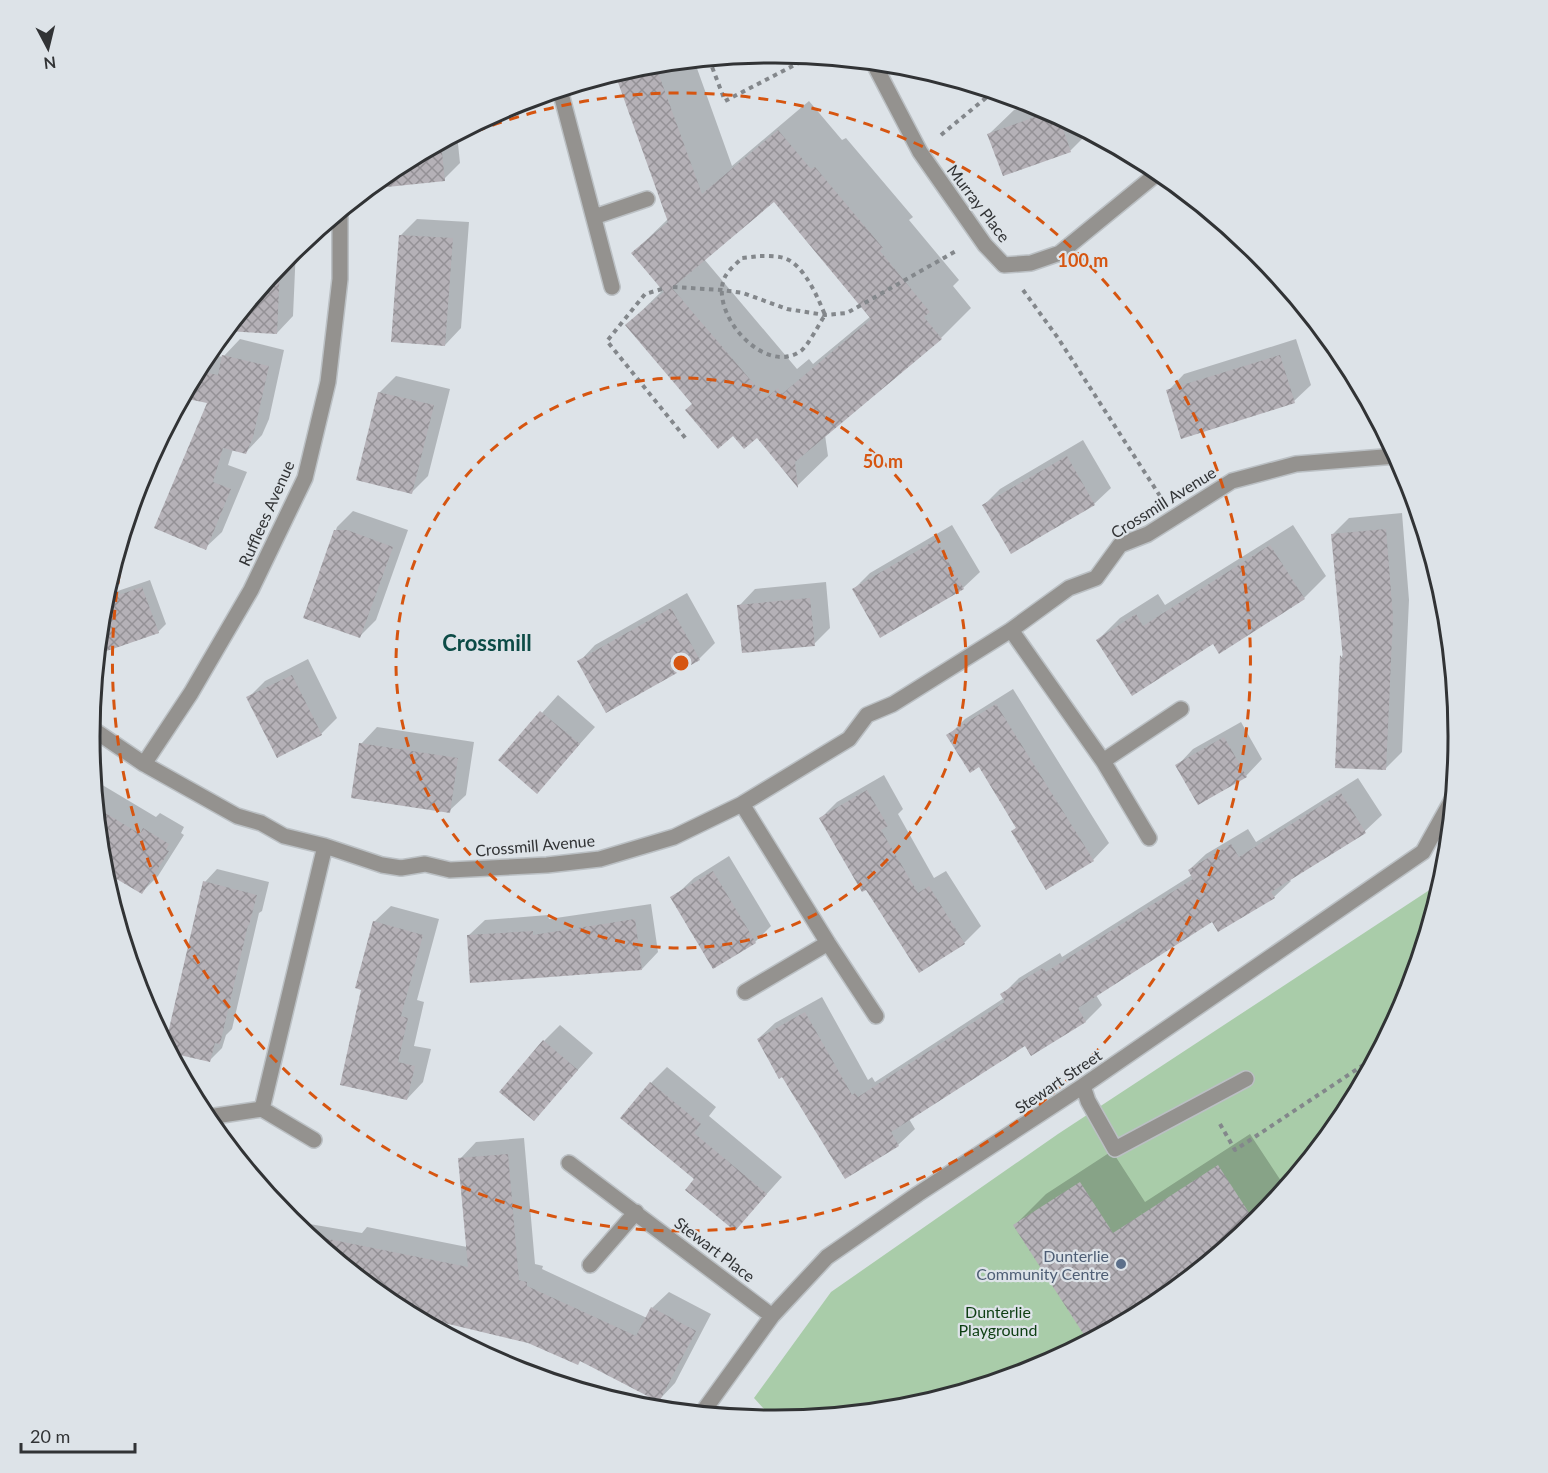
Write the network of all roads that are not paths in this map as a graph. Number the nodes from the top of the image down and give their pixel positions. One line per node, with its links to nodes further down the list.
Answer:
1 (878, 72): 3 (street, Murray Place)
2 (562, 98): 5 (street)
3 (1151, 179)
4 (646, 199): 5 (street)
5 (594, 217): 7 (street)
6 (340, 222): 13 (street, Rufflees Avenue)
7 (612, 287)
8 (1386, 457): 9 (street, Crossmill Avenue)
9 (1011, 630): 12 (street); 14 (street, Crossmill Avenue)
10 (1182, 709): 12 (street)
11 (100, 734): 13 (street, Crossmill Avenue)
12 (1103, 761): 16 (street)
13 (144, 764): 17 (street, Crossmill Avenue)
14 (742, 804): 17 (street, Crossmill Avenue); 18 (street)
15 (1443, 817): 22 (street, Stewart Street)
16 (1149, 838)
17 (325, 846): 23 (street)
18 (828, 944): 19 (street); 20 (street)
19 (745, 992)
20 (876, 1016)
21 (1246, 1078): 22 (street)
22 (1083, 1086): 29 (street, Stewart Street)
23 (262, 1109): 24 (street); 25 (street)
24 (217, 1116)
25 (314, 1140)
26 (569, 1163): 27 (street, Stewart Place)
27 (636, 1212): 28 (street); 29 (street, Stewart Place)
28 (590, 1265)
29 (772, 1316): 30 (street, Stewart Street)
30 (707, 1406)

